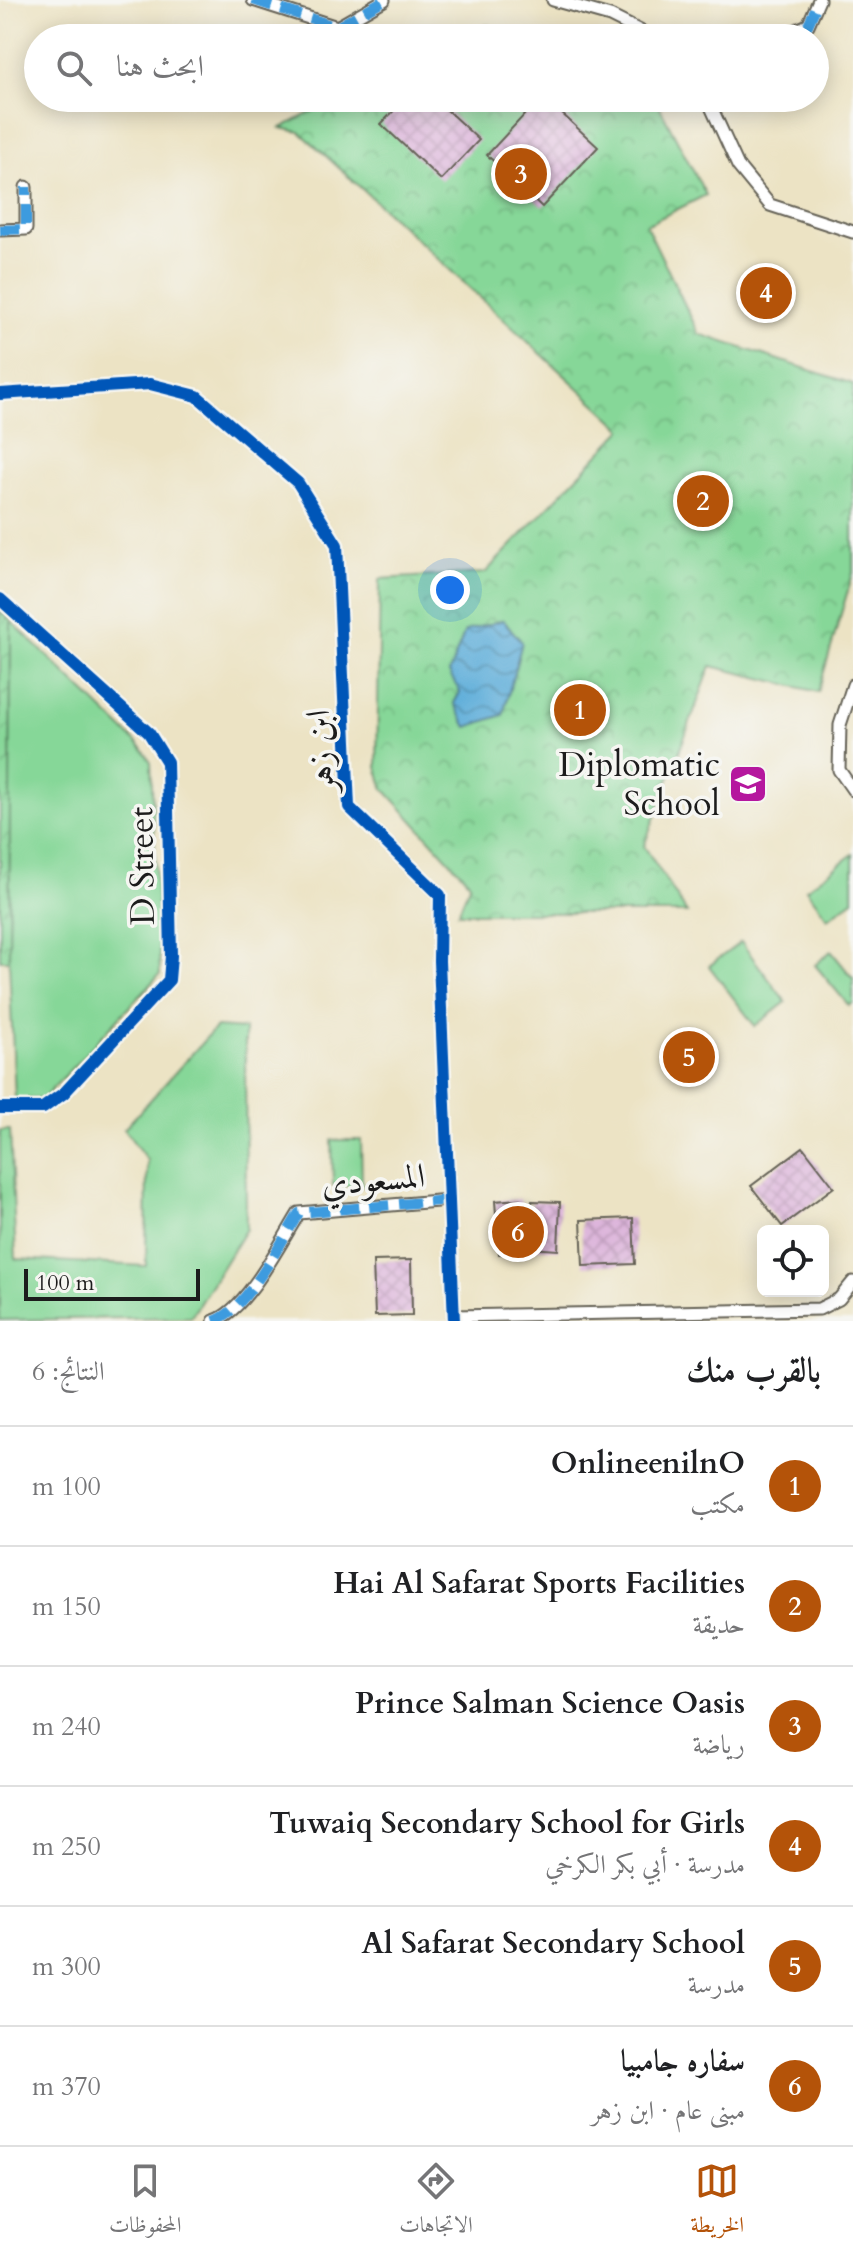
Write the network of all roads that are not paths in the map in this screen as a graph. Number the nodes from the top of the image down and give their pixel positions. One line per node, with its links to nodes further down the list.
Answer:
1 (253, 0): 5 (street)
2 (384, 0): 6 (street)
3 (553, 0): 7 (street)
4 (819, 0): 8 (street)
5 (328, 24)
6 (342, 24)
7 (626, 24)
8 (808, 24)
9 (713, 112): 12 (street)
10 (26, 187): 11 (street)
11 (0, 230)
12 (853, 232)
13 (0, 394): 18 (street, ابن زهر)
14 (0, 599): 17 (street, D Street)
15 (853, 685): 16 (street)
16 (853, 790)
17 (0, 1108)
18 (449, 1200): 20 (street, ابن زهر); 21 (street, المسعودي)
19 (853, 1282): 20 (street)
20 (454, 1319)
21 (214, 1321)

